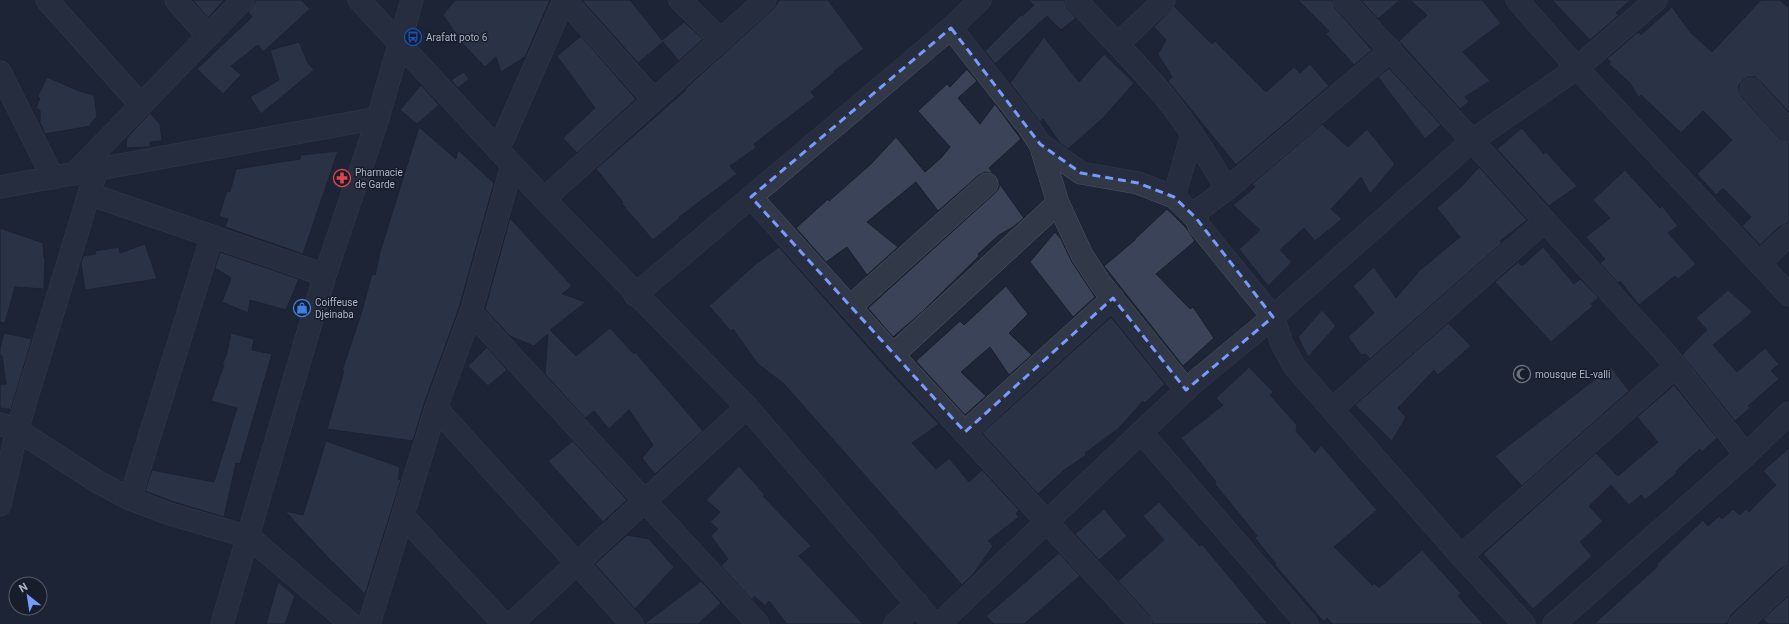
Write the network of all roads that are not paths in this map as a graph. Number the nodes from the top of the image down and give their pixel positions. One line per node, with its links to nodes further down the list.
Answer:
1 (47, 0): 25 (street)
2 (176, 0): 16 (street)
3 (243, 0): 16 (street)
4 (359, 0): 18 (street)
5 (412, 0): 18 (street)
6 (565, 0): 24 (street); 31 (street)
7 (680, 0): 17 (street)
8 (765, 0): 17 (street)
9 (1076, 0): 19 (street)
10 (1164, 0): 19 (street)
11 (1344, 0): 20 (street)
12 (1518, 0): 21 (street)
13 (1656, 0): 21 (street)
14 (975, 1): 15 (street)
15 (950, 28): 30 (street); 38 (street)
16 (208, 36): 25 (street)
17 (721, 40): 24 (street)
18 (399, 43): 26 (street); 31 (street)
19 (1118, 44): 28 (street)
20 (1390, 50): 29 (street); 36 (street)
21 (1577, 68): 29 (street); 46 (street)
22 (0, 72): 33 (street)
23 (1751, 89): 27 (street)
24 (654, 100): 40 (street)
25 (140, 104): 33 (street)
26 (378, 118): 32 (street); 47 (street)
27 (1789, 131)
28 (1192, 134): 36 (street); 39 (street)
29 (1473, 140): 43 (street); 53 (street)
30 (1040, 144): 39 (street); 41 (street)
31 (505, 158): 40 (street); 52 (street)
32 (97, 169): 33 (street); 37 (street)
33 (63, 176): 35 (street)
34 (987, 184): 51 (street)
35 (0, 188)
36 (1228, 189): 42 (street)
37 (89, 194): 45 (street); 61 (street)
38 (751, 197): 48 (street); 51 (street)
39 (1174, 197): 42 (street)
40 (544, 199): 48 (street)
41 (1058, 203): 50 (street); 54 (street)
42 (1196, 218): 53 (street)
43 (1545, 221): 55 (street); 59 (street)
44 (1789, 234): 46 (street)
45 (212, 236): 47 (street); 65 (street)
46 (1759, 263): 49 (street)
47 (325, 275): 70 (street)
48 (635, 295): 57 (street)
49 (1789, 295)
50 (1113, 298): 56 (street); 62 (street)
51 (850, 307): 54 (street)
52 (471, 312): 58 (street); 66 (street)
53 (1273, 317): 56 (street); 59 (street)
54 (893, 355): 62 (street)
55 (1675, 367): 64 (street); 71 (street)
56 (1186, 390): 63 (street)
57 (747, 407): 66 (street); 74 (street)
58 (436, 408): 68 (street); 72 (street)
59 (1332, 409): 71 (street)
60 (1789, 413): 64 (street)
61 (9, 427): 65 (street); 67 (street)
62 (964, 432): 69 (street)
63 (1141, 432): 69 (street); 86 (street)
64 (1746, 455): 88 (street)
65 (130, 499): 70 (street)
66 (645, 502): 72 (street); 81 (street)
67 (0, 506)
68 (403, 516): 77 (street); 78 (street)
69 (1046, 521): 84 (street); 85 (street)
70 (249, 537): 75 (street); 76 (street)
71 (1460, 556): 87 (street)
72 (578, 563): 79 (street); 80 (street)
73 (1789, 578): 89 (street)
74 (916, 603): 82 (street); 83 (street)
75 (222, 624)
76 (351, 624)
77 (369, 624)
78 (504, 624)
79 (511, 624)
80 (632, 624)
81 (758, 624)
82 (895, 624)
83 (934, 624)
84 (939, 624)
85 (1141, 624)
86 (1307, 624)
87 (1524, 624)
88 (1554, 624)
89 (1740, 624)

